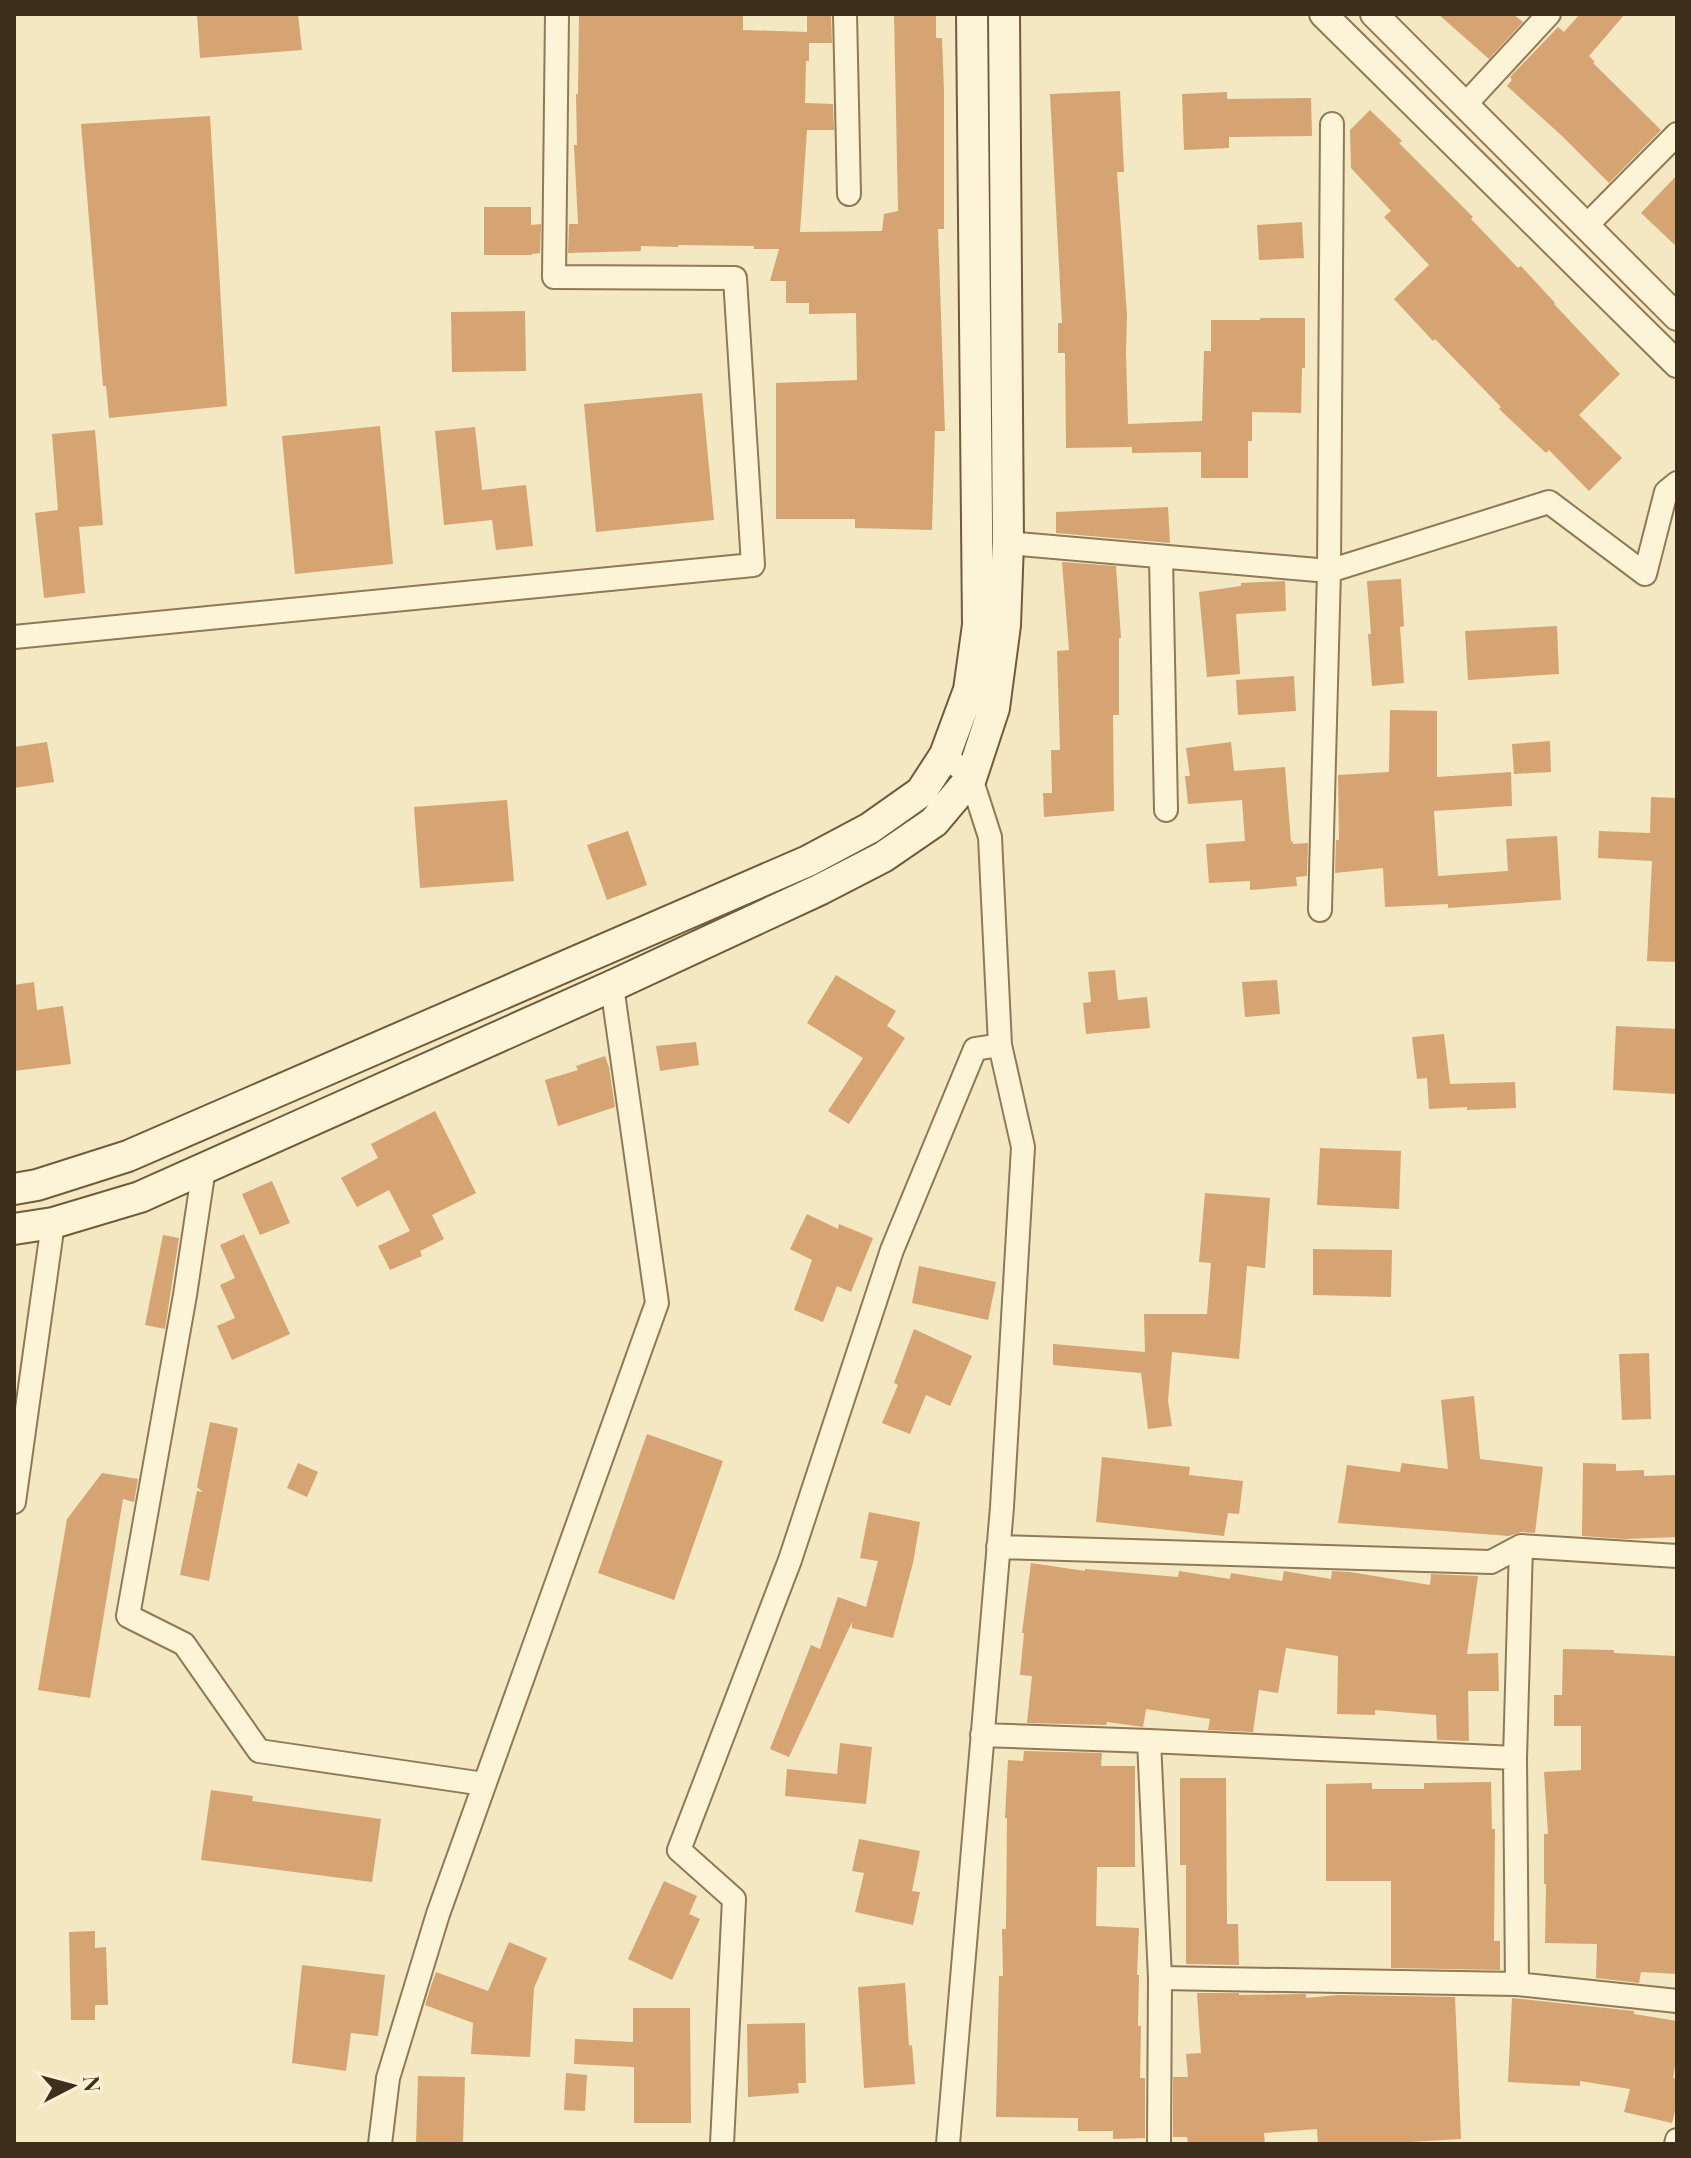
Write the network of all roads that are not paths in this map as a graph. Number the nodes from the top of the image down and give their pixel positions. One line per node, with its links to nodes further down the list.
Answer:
1 (557, 14): 19 (street)
2 (845, 14): 11 (street)
3 (972, 14): 20 (main road)
4 (1004, 14): 16 (main road)
5 (1323, 14): 14 (street)
6 (1374, 14): 8 (street)
7 (1549, 14): 8 (street)
8 (1464, 106): 12 (street)
9 (1332, 124): 18 (street)
10 (1677, 134): 12 (street)
11 (849, 194)
12 (1586, 226): 13 (street)
13 (1677, 317)
14 (1677, 364)
15 (1677, 483): 18 (street)
16 (1008, 543): 17 (street); 21 (main road)
17 (1161, 558): 18 (street); 22 (street)
18 (1329, 571): 23 (street)
19 (14, 637)
20 (945, 755): 21 (street); 27 (main road)
21 (971, 778): 24 (main road); 25 (street)
22 (1166, 810)
23 (1320, 910)
24 (612, 986): 26 (main road); 37 (street)
25 (1000, 1045): 32 (street); 43 (street)
26 (204, 1168): 28 (main road); 37 (street)
27 (14, 1189)
28 (53, 1223): 29 (main road); 30 (street)
29 (14, 1229)
30 (14, 1502)
31 (1521, 1546): 32 (street); 33 (street); 36 (street)
32 (998, 1547): 34 (street)
33 (1677, 1556)
34 (982, 1735): 35 (street); 41 (street)
35 (1149, 1741): 36 (street); 38 (street)
36 (1515, 1758): 39 (street)
37 (484, 1784): 42 (street)
38 (1160, 1978): 39 (street); 44 (street)
39 (1517, 1984): 40 (street)
40 (1677, 2001)
41 (952, 2143)
42 (380, 2144)
43 (722, 2144)
44 (1159, 2144)

